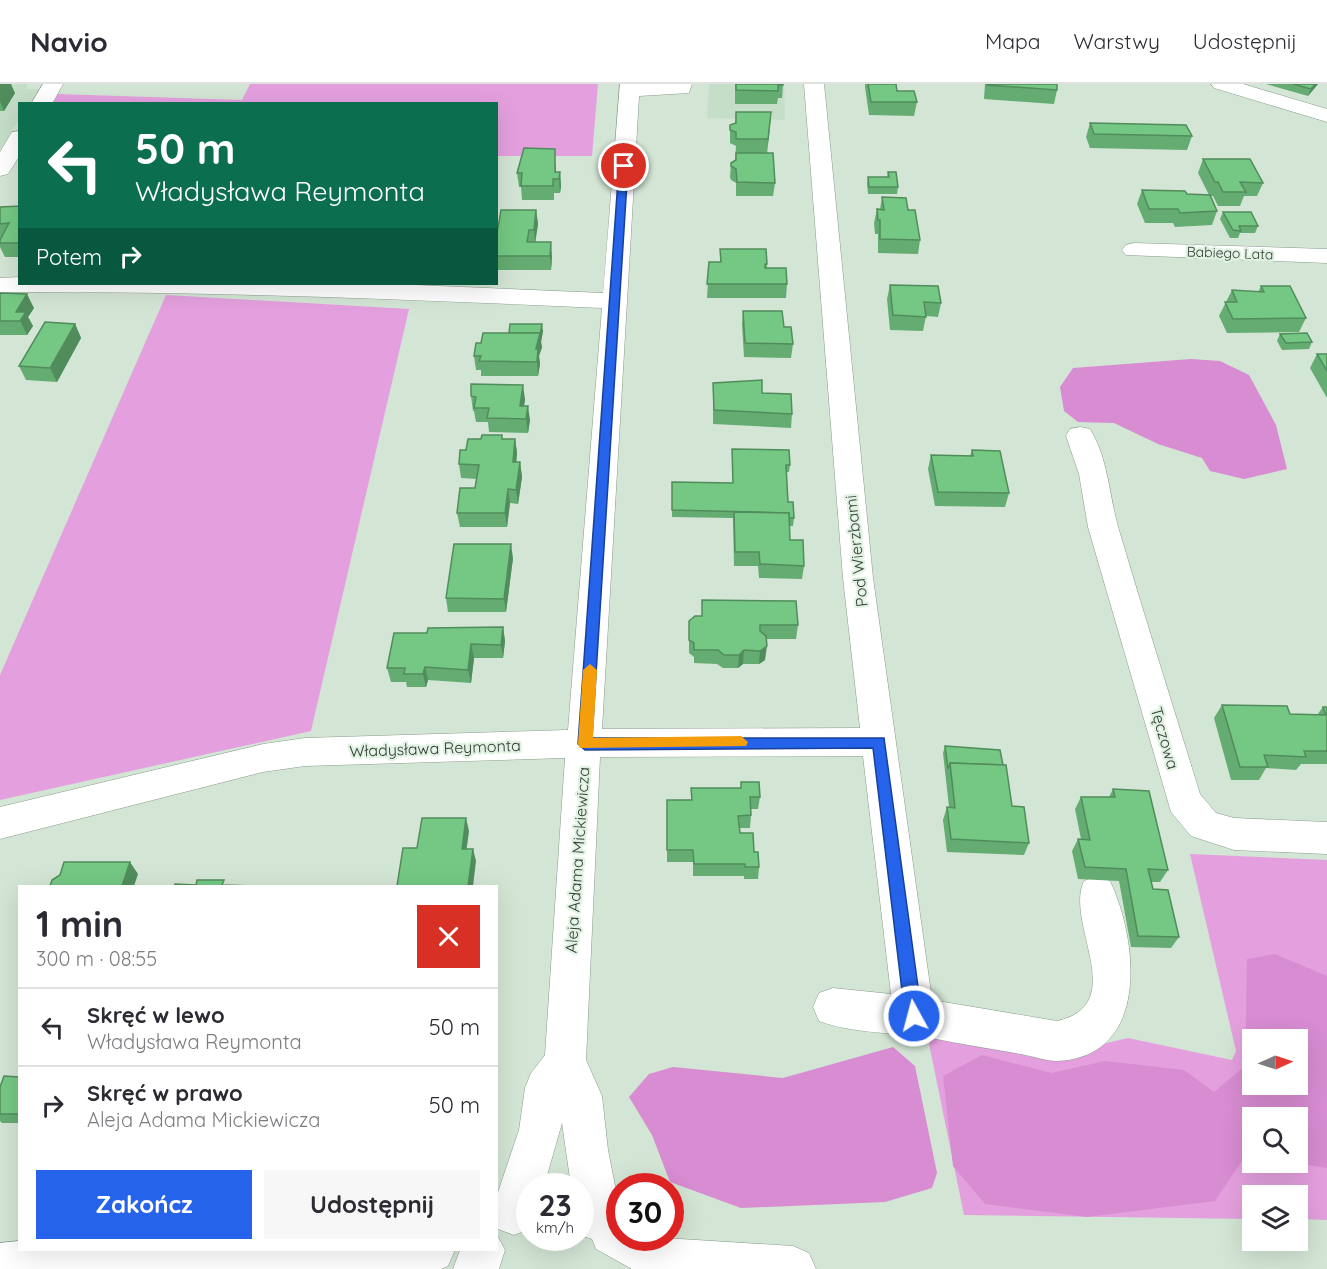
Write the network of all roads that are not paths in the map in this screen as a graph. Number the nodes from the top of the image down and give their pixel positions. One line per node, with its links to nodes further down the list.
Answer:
1 (53, 84): 6 (street)
2 (814, 84): 17 (street, Pod Wierzbami)
3 (1221, 84): 7 (street)
4 (629, 87): 5 (street); 15 (street, Aleja Adama Mickiewicza)
5 (682, 94)
6 (41, 102)
7 (1325, 118)
8 (18, 140): 9 (street)
9 (0, 169)
10 (1134, 250): 11 (street, Babiego Lata)
11 (1327, 256)
12 (0, 285): 13 (street)
13 (18, 285)
14 (198, 285): 15 (street)
15 (614, 301): 18 (street, Aleja Adama Mickiewicza)
16 (1080, 436): 20 (street, Tęczowa)
17 (879, 742): 18 (street, Władysława Reymonta); 23 (street, Pod Wierzbami)
18 (585, 744): 19 (street, Władysława Reymonta); 24 (street, Aleja Adama Mickiewicza)
19 (0, 823)
20 (1327, 838)
21 (1098, 893): 23 (street)
22 (833, 1007): 23 (street)
23 (914, 1016)
24 (565, 1062): 25 (street); 26 (street, Aleja Adama Mickiewicza)
25 (503, 1225)
26 (604, 1233): 31 (street)
27 (416, 1251): 29 (street)
28 (487, 1251): 30 (street)
29 (0, 1266)
30 (476, 1269)
31 (793, 1269)

